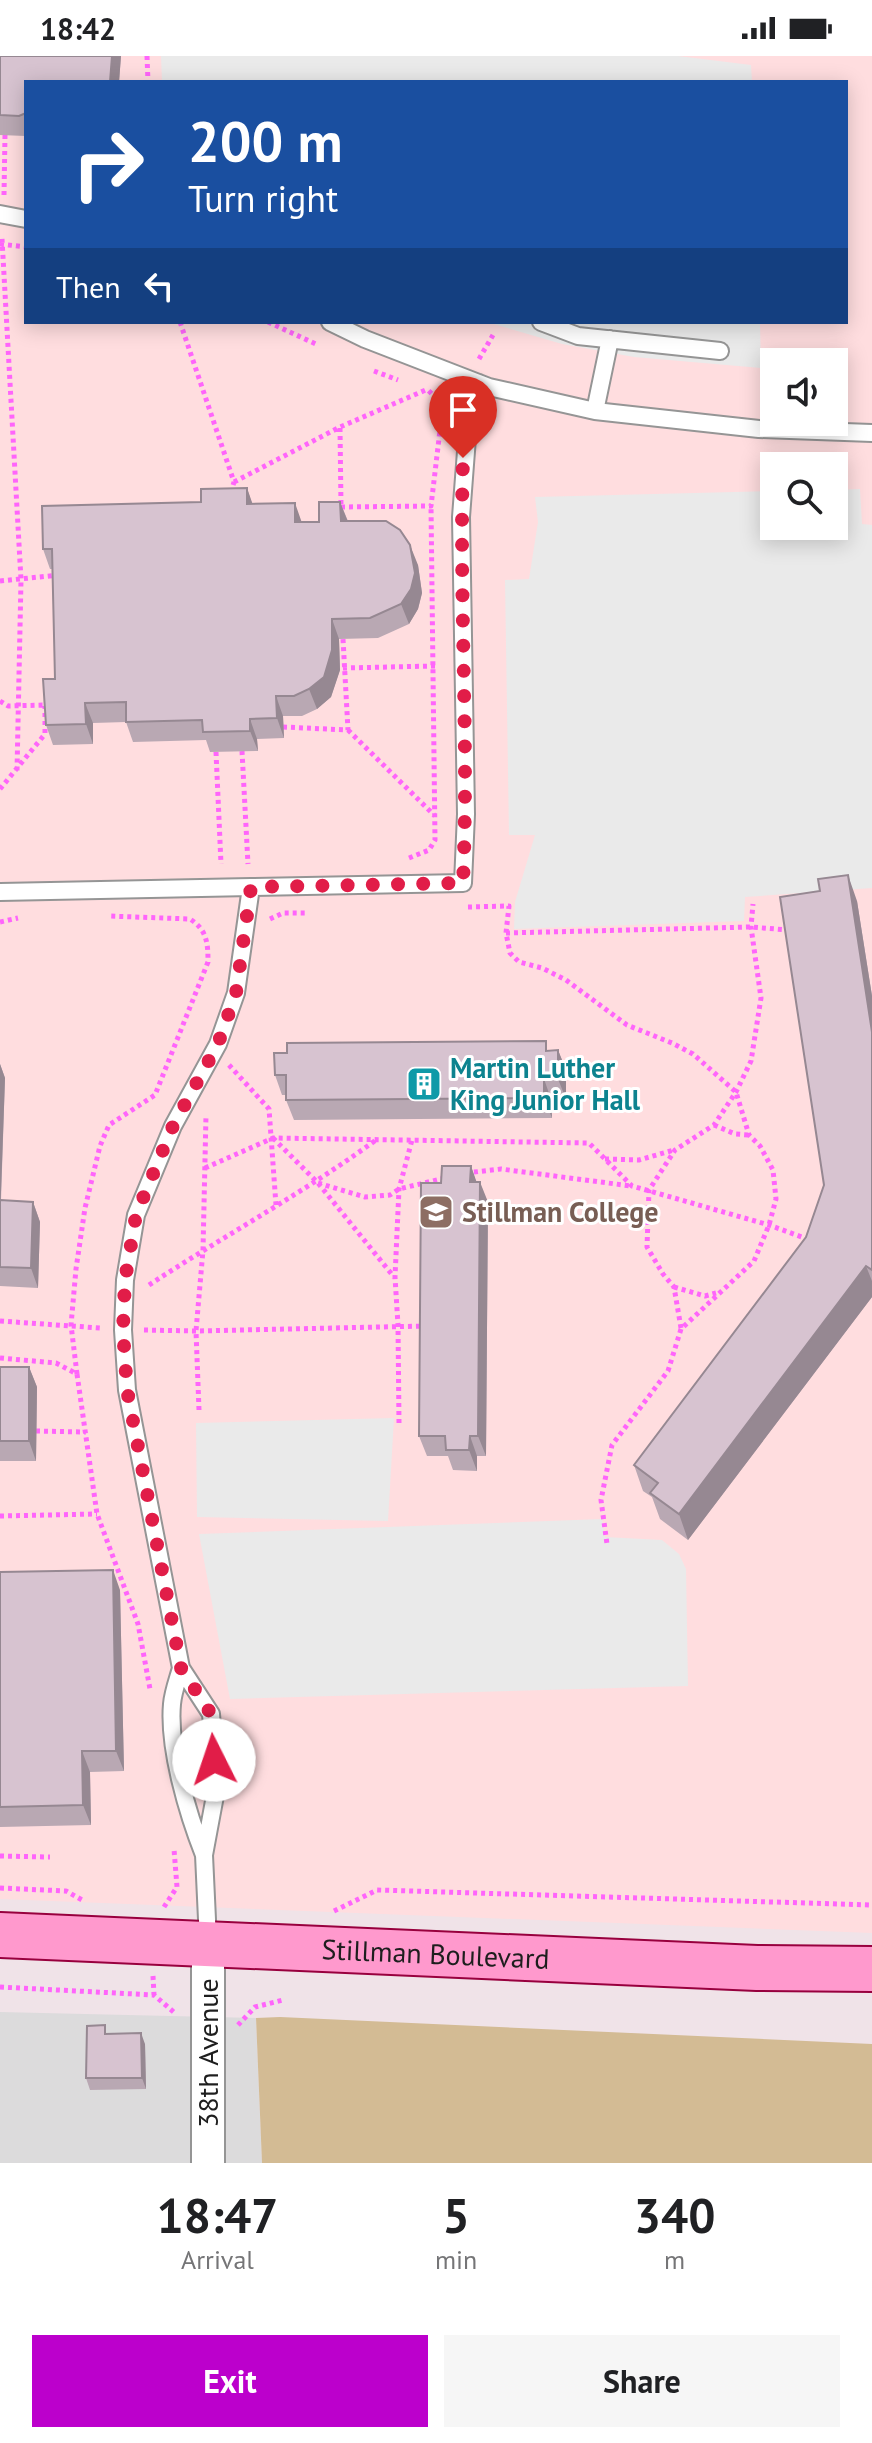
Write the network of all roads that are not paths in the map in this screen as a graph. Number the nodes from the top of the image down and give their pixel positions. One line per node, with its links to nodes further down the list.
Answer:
1 (2, 207): 2 (lane)
2 (24, 218)
3 (334, 324): 7 (lane)
4 (546, 324): 5 (lane)
5 (610, 339): 6 (lane); 8 (lane)
6 (720, 351)
7 (479, 383): 8 (lane); 10 (lane)
8 (595, 411): 9 (lane)
9 (872, 433)
10 (251, 887): 11 (lane); 12 (lane)
11 (0, 892)
12 (181, 1668): 13 (lane); 13 (lane)
13 (204, 1855): 14 (lane)
14 (208, 1928): 15 (main road, Stillman Boulevard); 16 (main road, Stillman Boulevard); 17 (street, 38th Avenue)
15 (0, 1935)
16 (872, 1969)
17 (208, 2163)

